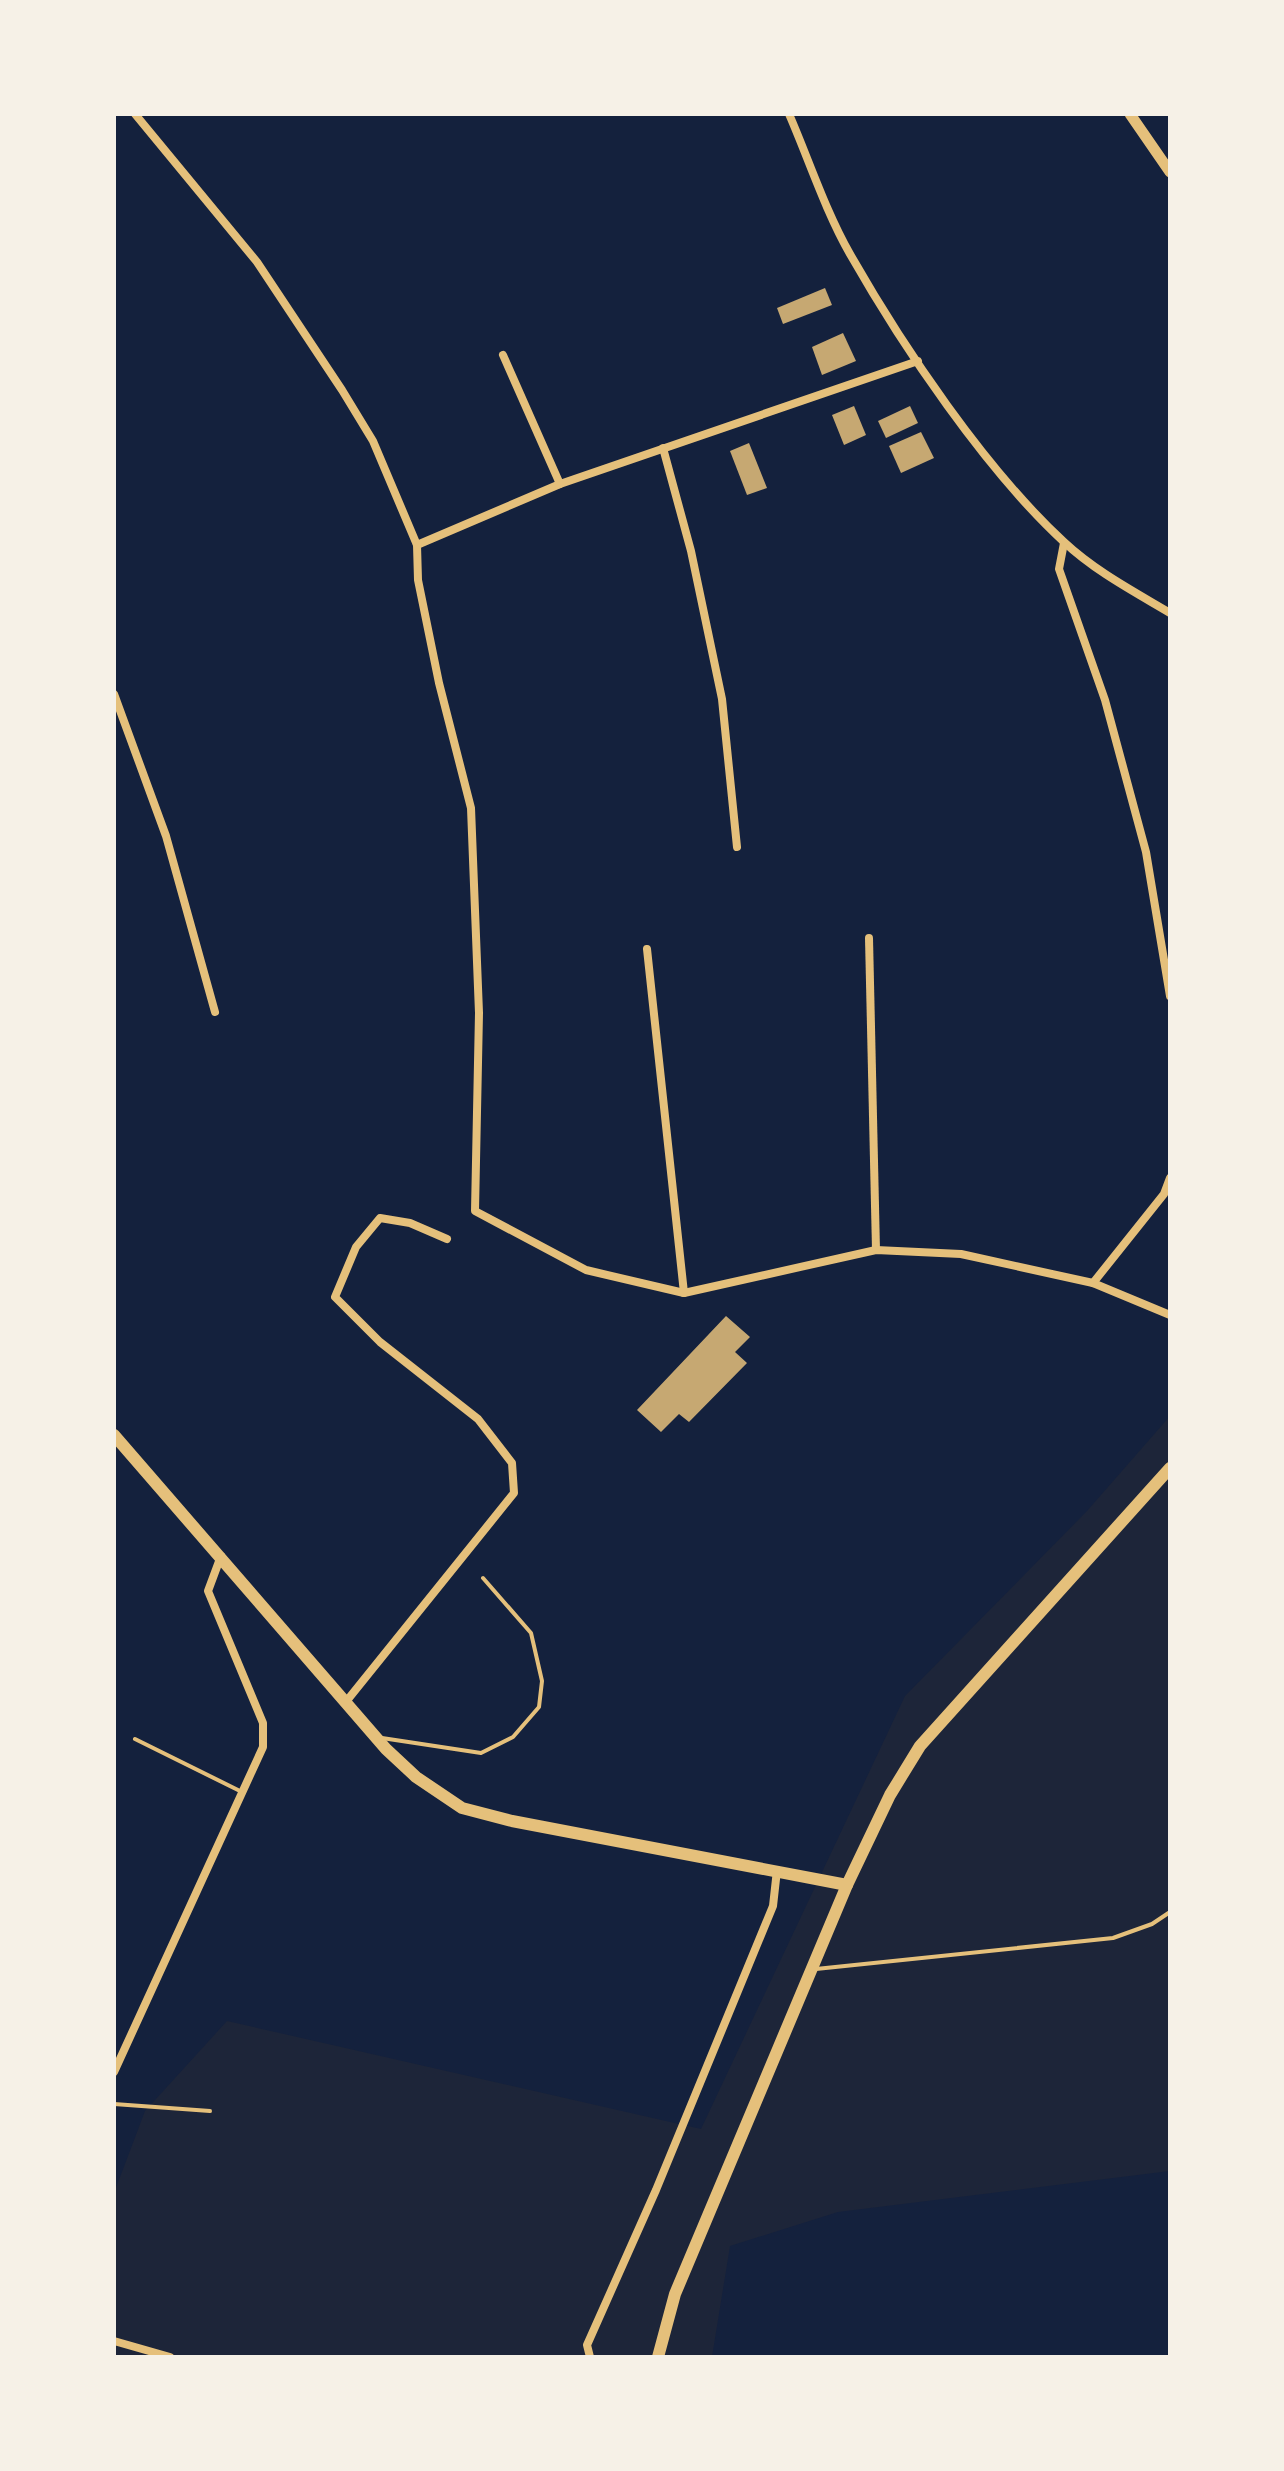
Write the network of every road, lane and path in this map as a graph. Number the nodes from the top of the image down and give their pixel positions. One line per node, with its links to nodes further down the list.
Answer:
1 (135, 114): 10 (street)
2 (789, 114): 6 (street)
3 (1130, 114): 4 (street)
4 (1170, 172)
5 (503, 355): 8 (street)
6 (918, 361): 7 (street); 9 (street)
7 (663, 448): 8 (street); 13 (street)
8 (560, 484): 10 (street)
9 (1064, 543): 11 (street); 16 (street)
10 (417, 545): 22 (street)
11 (1170, 613)
12 (114, 694): 17 (street)
13 (737, 847)
14 (869, 938): 20 (street)
15 (647, 949): 22 (street)
16 (1170, 996)
17 (215, 1012)
18 (1170, 1178): 21 (street)
19 (447, 1239): 28 (street)
20 (876, 1250): 21 (street); 22 (street)
21 (1093, 1283): 23 (street)
22 (684, 1293)
23 (1170, 1315)
24 (114, 1435): 26 (main road)
25 (1170, 1468): 33 (main road)
26 (221, 1556): 28 (main road); 31 (street)
27 (483, 1578): 29 (lane)
28 (345, 1703): 29 (main road)
29 (376, 1737): 32 (main road)
30 (135, 1739): 31 (lane)
31 (242, 1792): 36 (street)
32 (777, 1870): 33 (main road); 41 (street)
33 (847, 1885): 35 (main road)
34 (1170, 1912): 35 (lane)
35 (813, 1969): 42 (main road)
36 (114, 2072)
37 (114, 2104): 38 (lane)
38 (210, 2111)
39 (114, 2341): 40 (street)
40 (170, 2357)
41 (590, 2357)
42 (658, 2357)

